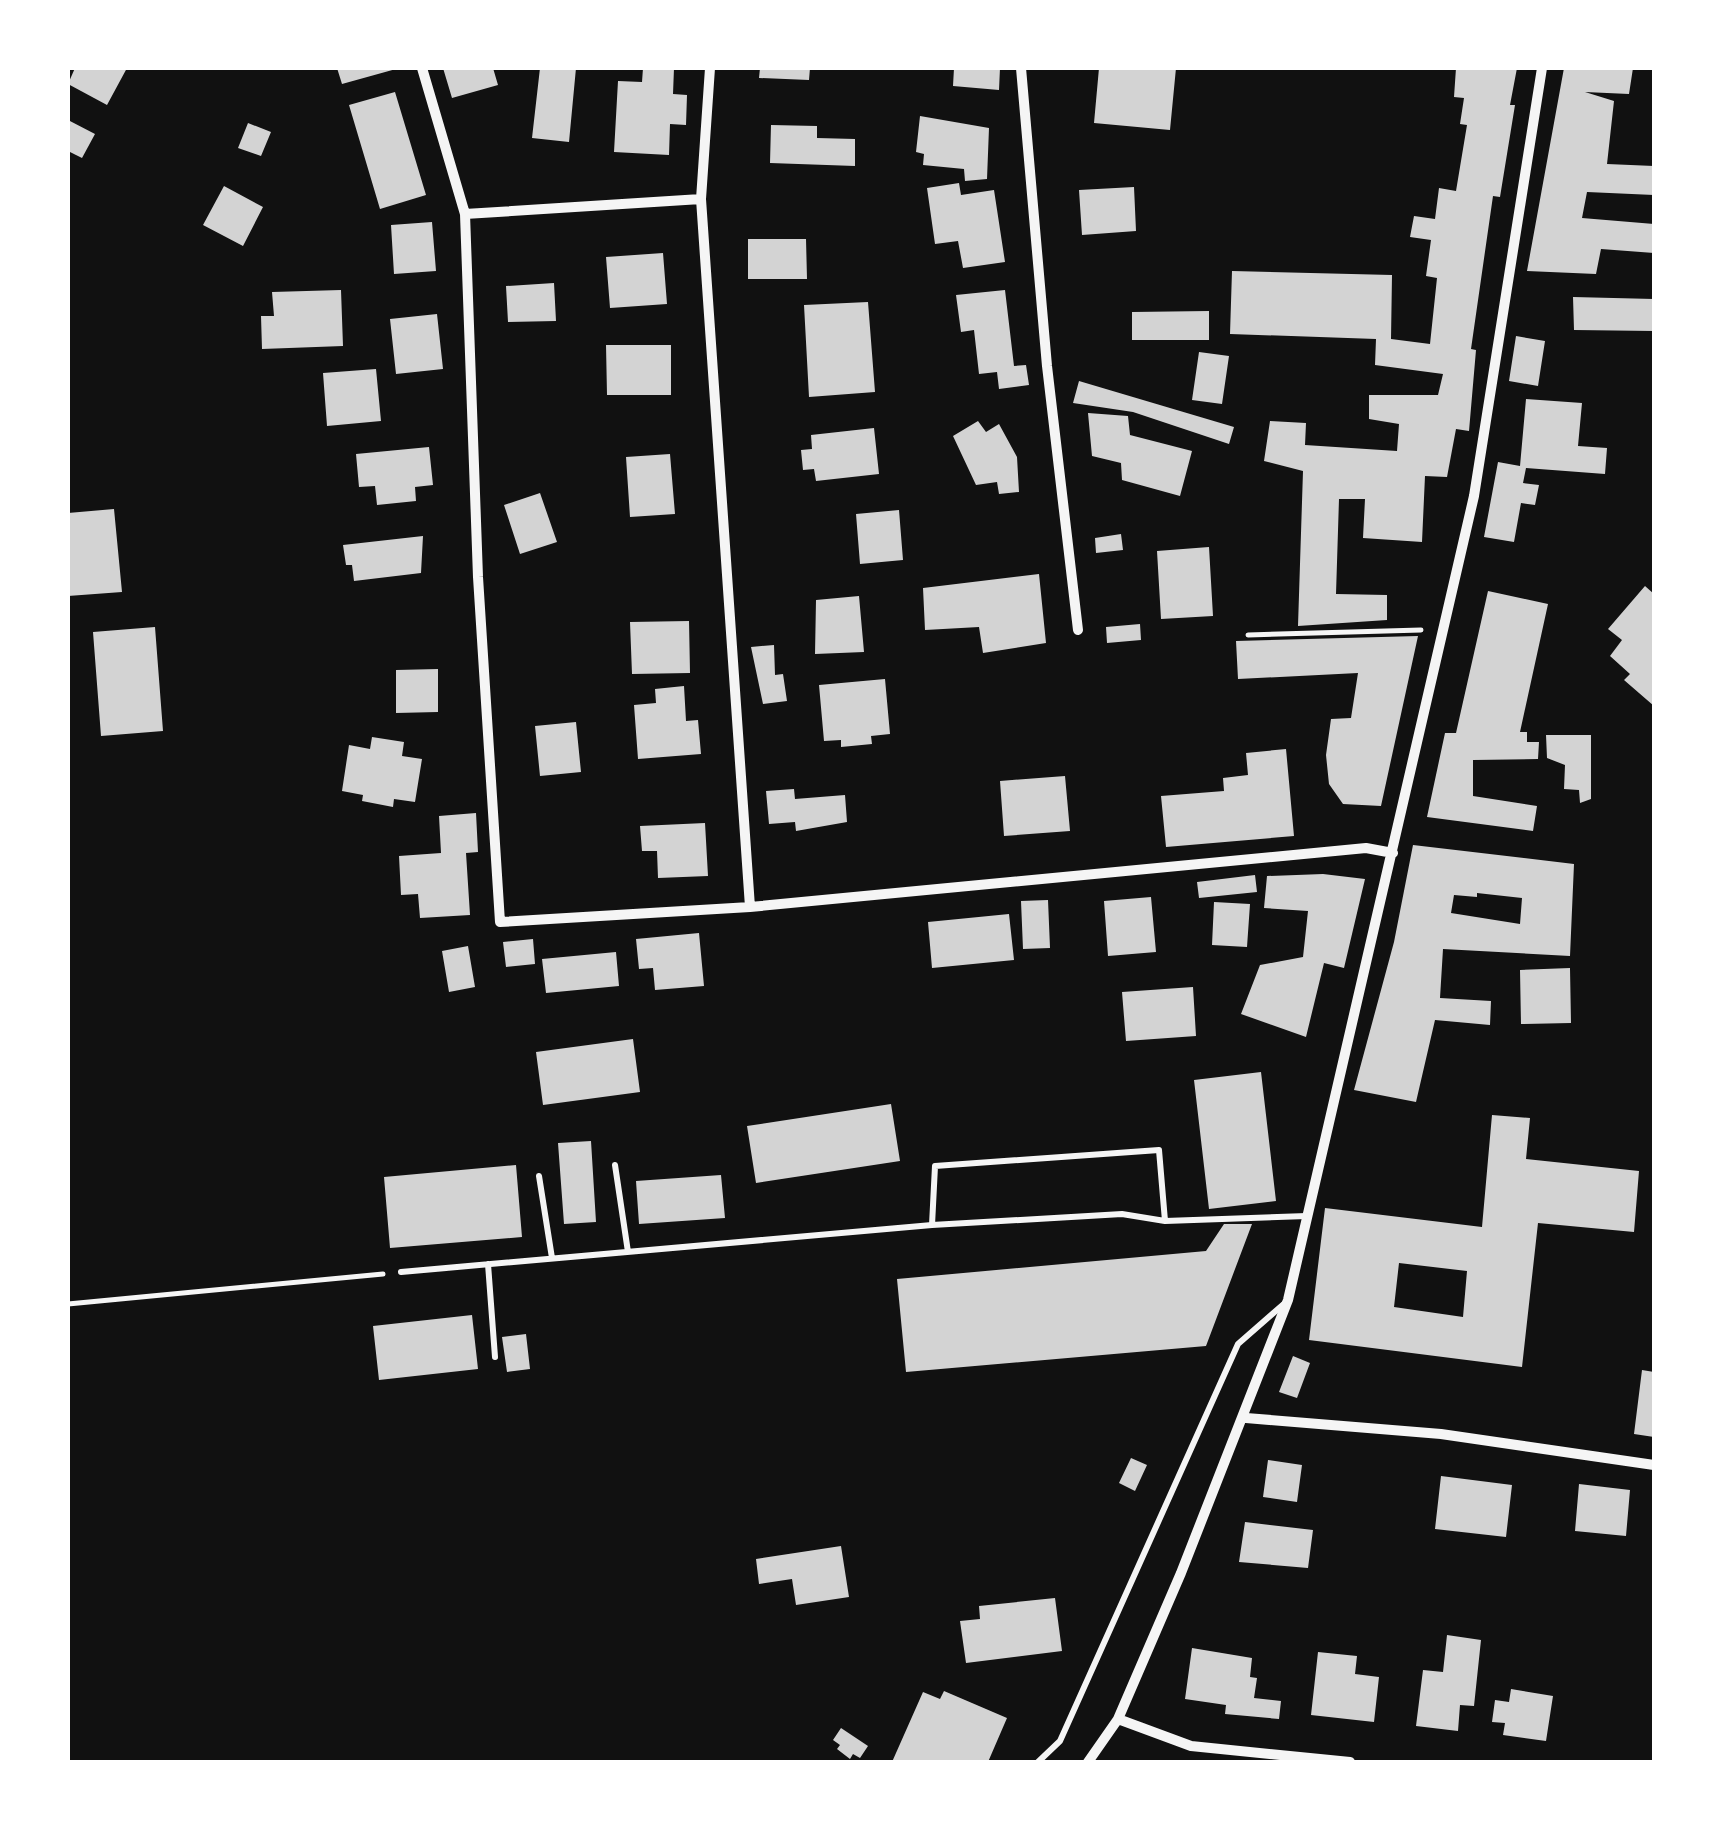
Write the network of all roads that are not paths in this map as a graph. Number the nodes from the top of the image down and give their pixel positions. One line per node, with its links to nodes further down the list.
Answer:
1 (422, 68): 6 (street)
2 (710, 68): 5 (street)
3 (1021, 68): 7 (street)
4 (1542, 68): 8 (street)
5 (701, 199): 6 (street); 9 (street)
6 (465, 214): 9 (street)
7 (1078, 630)
8 (1393, 852): 9 (street); 12 (street)
9 (750, 907)
10 (615, 1165): 15 (lane)
11 (539, 1176): 16 (lane)
12 (1308, 1216): 13 (lane); 19 (street)
13 (1164, 1221): 14 (lane); 14 (lane)
14 (932, 1225): 15 (lane)
15 (628, 1252): 16 (lane)
16 (552, 1259): 17 (lane)
17 (488, 1264): 18 (lane); 20 (lane)
18 (401, 1272)
19 (1288, 1300): 21 (street); 24 (lane)
20 (495, 1357)
21 (1246, 1418): 22 (street); 23 (street)
22 (1654, 1465)
23 (1118, 1719): 25 (street); 26 (street)
24 (1038, 1762)
25 (1088, 1762)
26 (1350, 1762)

